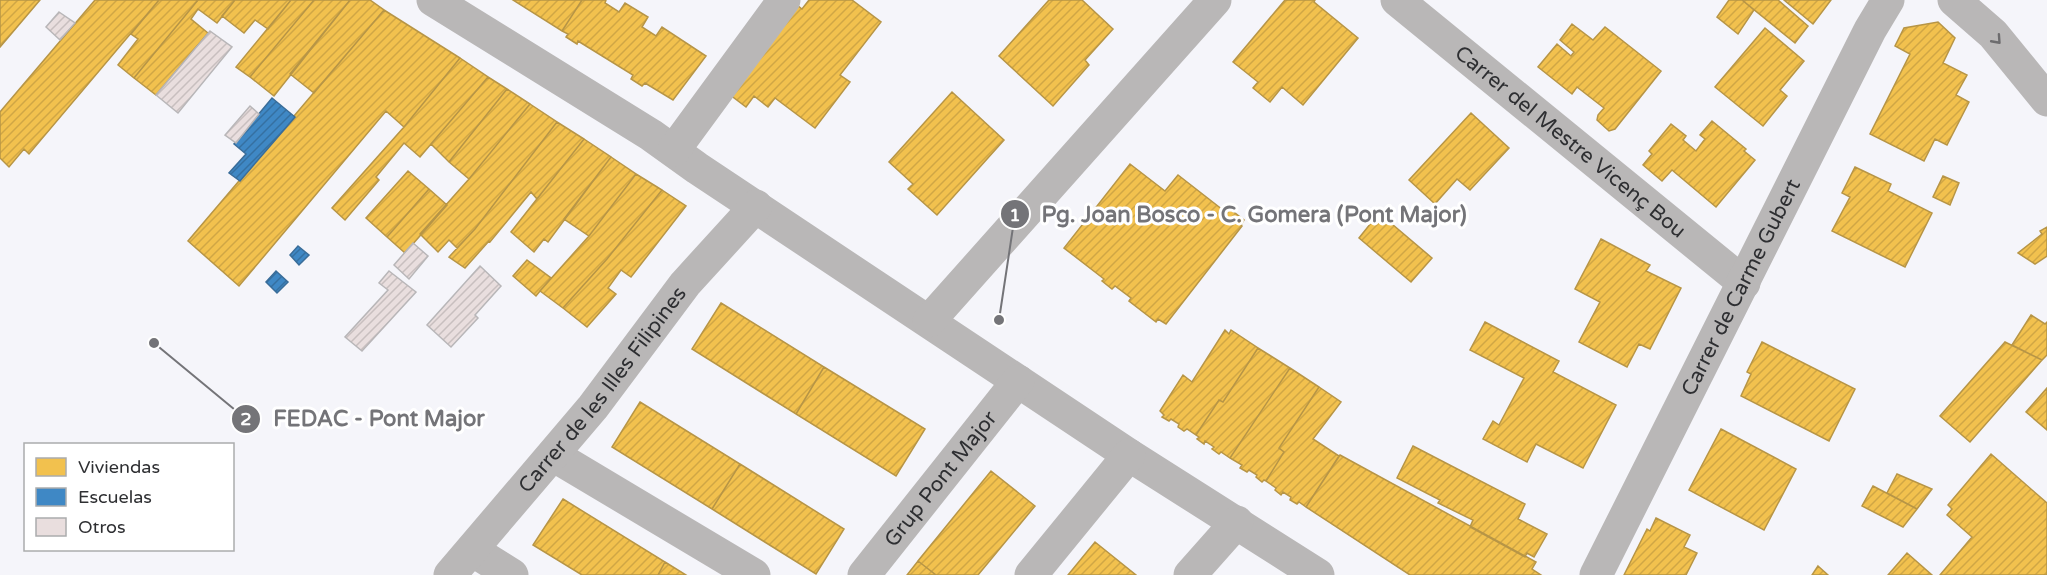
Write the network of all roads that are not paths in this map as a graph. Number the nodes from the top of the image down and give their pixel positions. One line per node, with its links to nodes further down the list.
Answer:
1 (433, 0): 8 (street)
2 (784, 0): 8 (street)
3 (1215, 0): 11 (street)
4 (1397, 0): 10 (street, Carrer del Mestre Vicenç Bou)
5 (1887, 0): 10 (street, Carrer de Carme Gubert)
6 (1954, 0): 7 (street, one-way to 7)
7 (2047, 100)
8 (674, 150): 9 (street)
9 (756, 206): 11 (street); 13 (street, Carrer de les Illes Filipines)
10 (1744, 283): 24 (street, Carrer de Carme Gubert)
11 (929, 321): 12 (street)
12 (1018, 381): 14 (street); 20 (street, Grup Pont Major)
13 (553, 455): 16 (street, Carrer de les Illes Filipines); 19 (street)
14 (1129, 455): 15 (street); 21 (street)
15 (1237, 522): 22 (street); 23 (street)
16 (472, 550): 17 (street, Carrer de les Illes Filipines); 18 (street)
17 (450, 575)
18 (512, 575)
19 (754, 575)
20 (864, 575)
21 (1031, 575)
22 (1190, 575)
23 (1318, 575)
24 (1596, 575)

